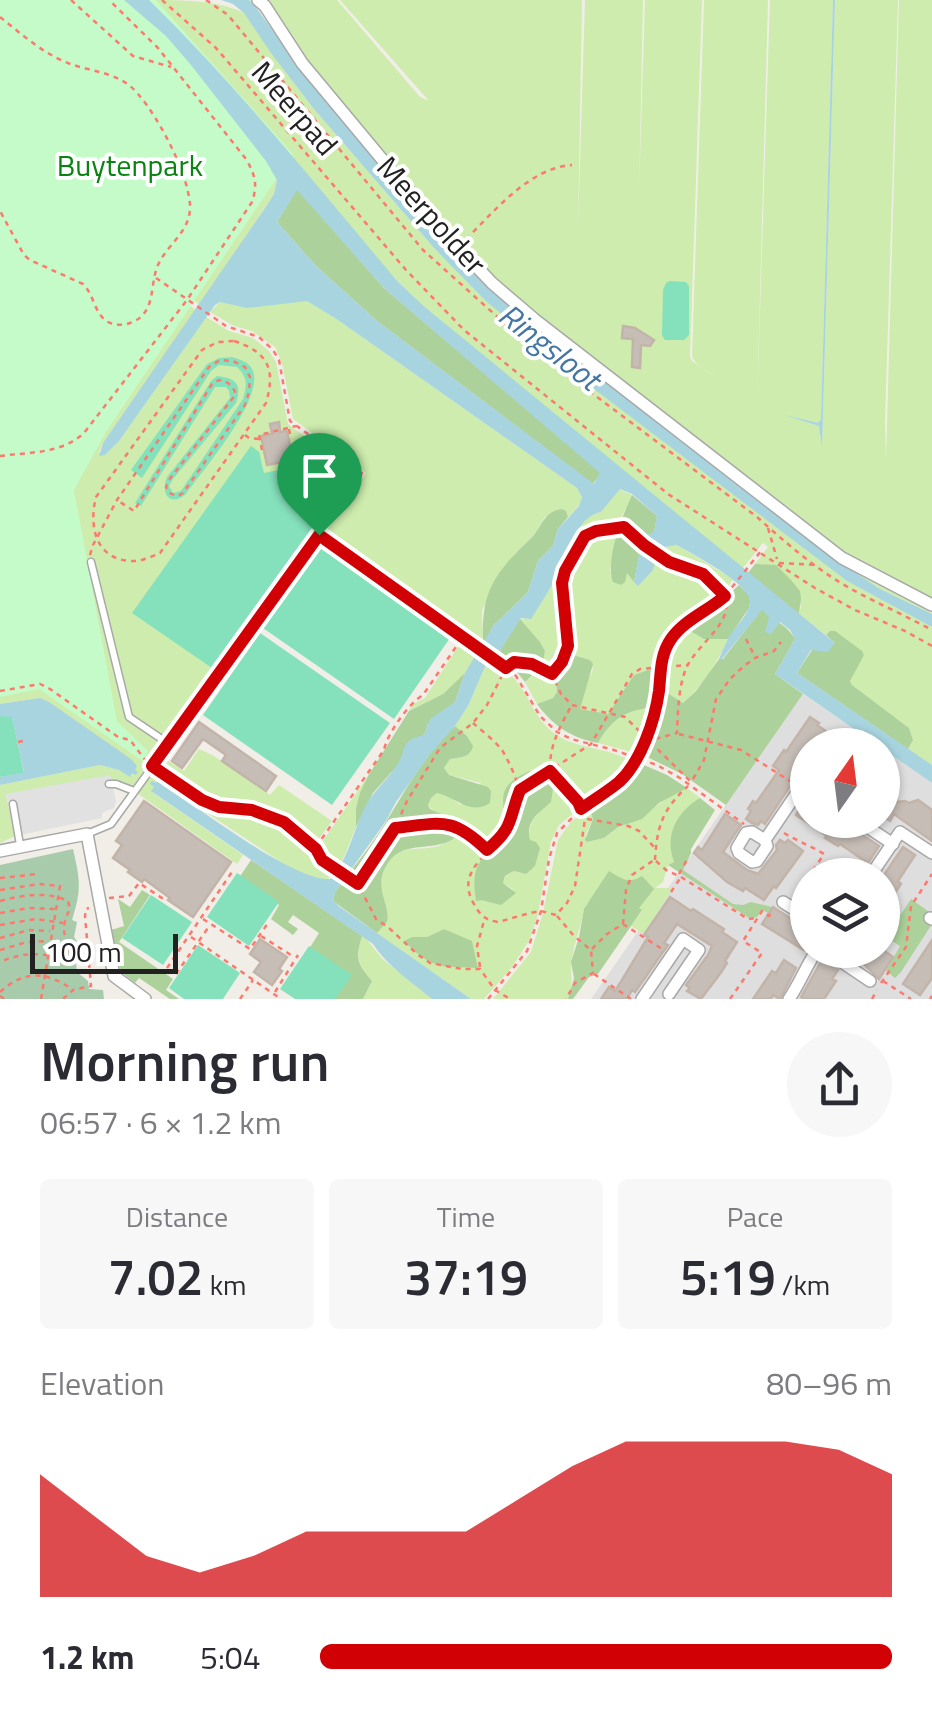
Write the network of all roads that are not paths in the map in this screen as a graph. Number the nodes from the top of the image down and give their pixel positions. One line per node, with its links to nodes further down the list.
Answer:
1 (258, 0): 3 (street, Meerpolder)
2 (91, 562): 5 (lane)
3 (932, 605)
4 (190, 716): 5 (lane)
5 (169, 744): 7 (lane)
6 (109, 784): 7 (lane)
7 (134, 791): 10 (lane)
8 (13, 804): 14 (lane)
9 (790, 805): 12 (street)
10 (87, 834): 14 (street); 25 (street)
11 (883, 838): 13 (street)
12 (765, 840): 12 (street)
13 (892, 844): 16 (street); 17 (street)
14 (20, 846): 15 (street)
15 (0, 851)
16 (932, 853)
17 (883, 858)
18 (786, 904): 19 (street)
19 (790, 907)
20 (807, 968): 27 (street)
21 (853, 968): 22 (street)
22 (876, 981)
23 (654, 983): 24 (street); 24 (street); 26 (street)
24 (674, 996)
25 (145, 999)
26 (642, 999)
27 (789, 999)

